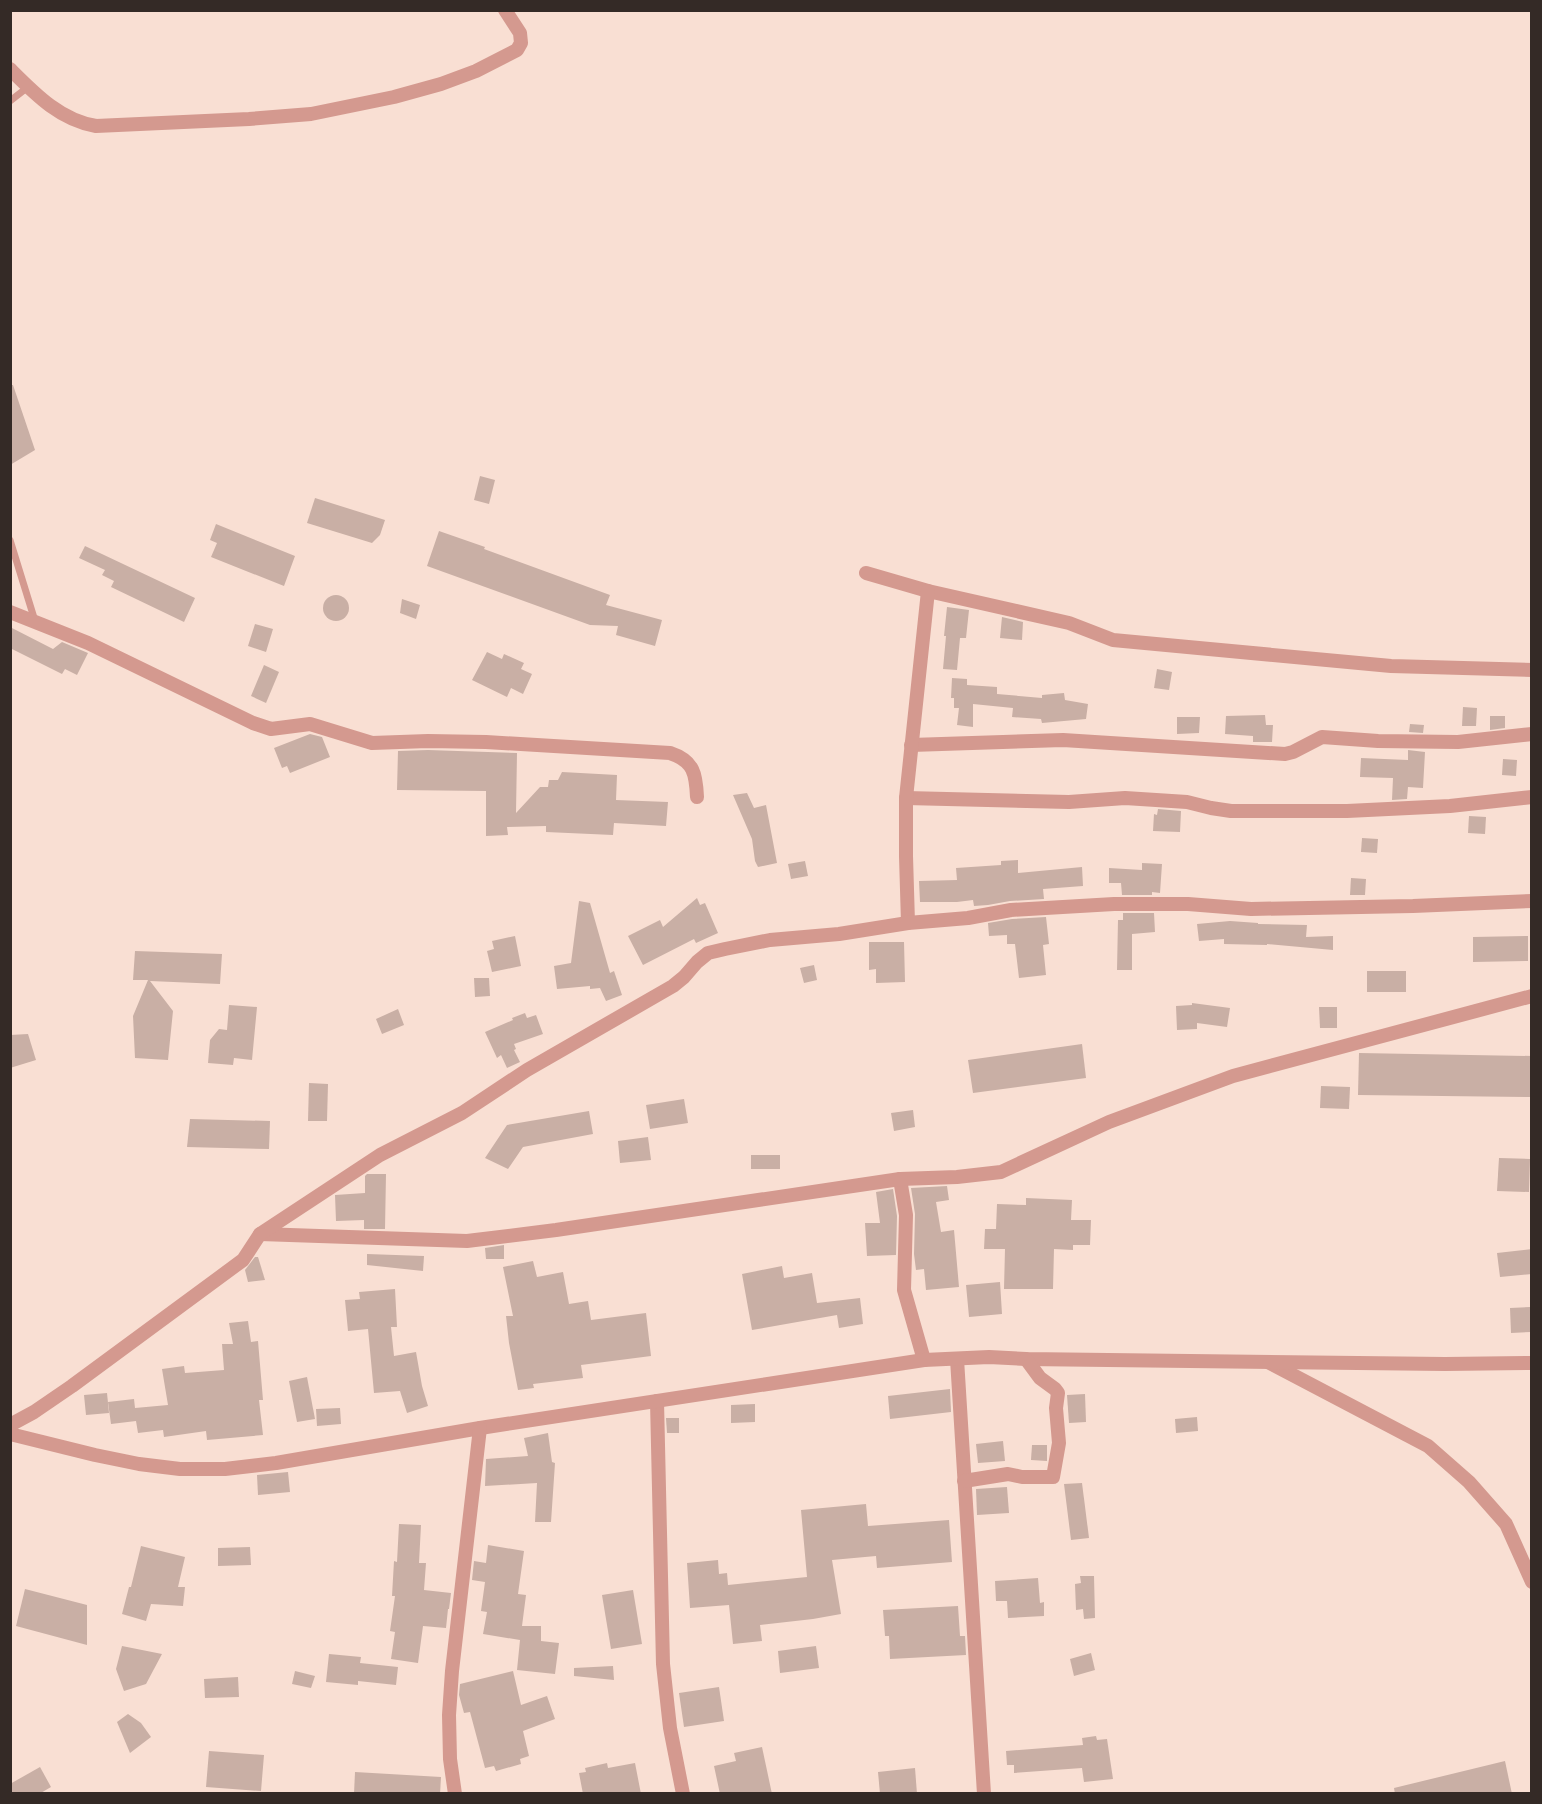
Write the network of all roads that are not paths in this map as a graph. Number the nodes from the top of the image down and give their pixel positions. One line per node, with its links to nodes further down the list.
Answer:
1 (505, 10): 3 (street)
2 (10, 69): 3 (street)
3 (28, 87): 4 (lane)
4 (10, 101)
5 (10, 540): 9 (lane)
6 (866, 573): 7 (street)
7 (928, 591): 10 (street); 12 (street)
8 (10, 612): 9 (street)
9 (35, 621): 13 (street)
10 (1532, 670)
11 (1532, 734): 12 (street)
12 (911, 745): 15 (street)
13 (697, 797)
14 (1532, 797): 15 (street)
15 (906, 798): 17 (street)
16 (1532, 901): 17 (street)
17 (908, 923): 20 (street)
18 (1532, 996): 19 (street)
19 (900, 1179): 20 (street); 23 (street)
20 (260, 1234): 27 (street)
21 (957, 1359): 22 (street); 23 (street); 30 (street)
22 (1026, 1359): 24 (street); 30 (street)
23 (924, 1360): 26 (street)
24 (1266, 1361): 25 (street); 31 (street)
25 (1532, 1363)
26 (657, 1401): 28 (street); 33 (street)
27 (10, 1425)
28 (480, 1428): 29 (street); 32 (street)
29 (10, 1434)
30 (964, 1481): 34 (street)
31 (1532, 1582)
32 (455, 1794)
33 (683, 1794)
34 (984, 1794)

